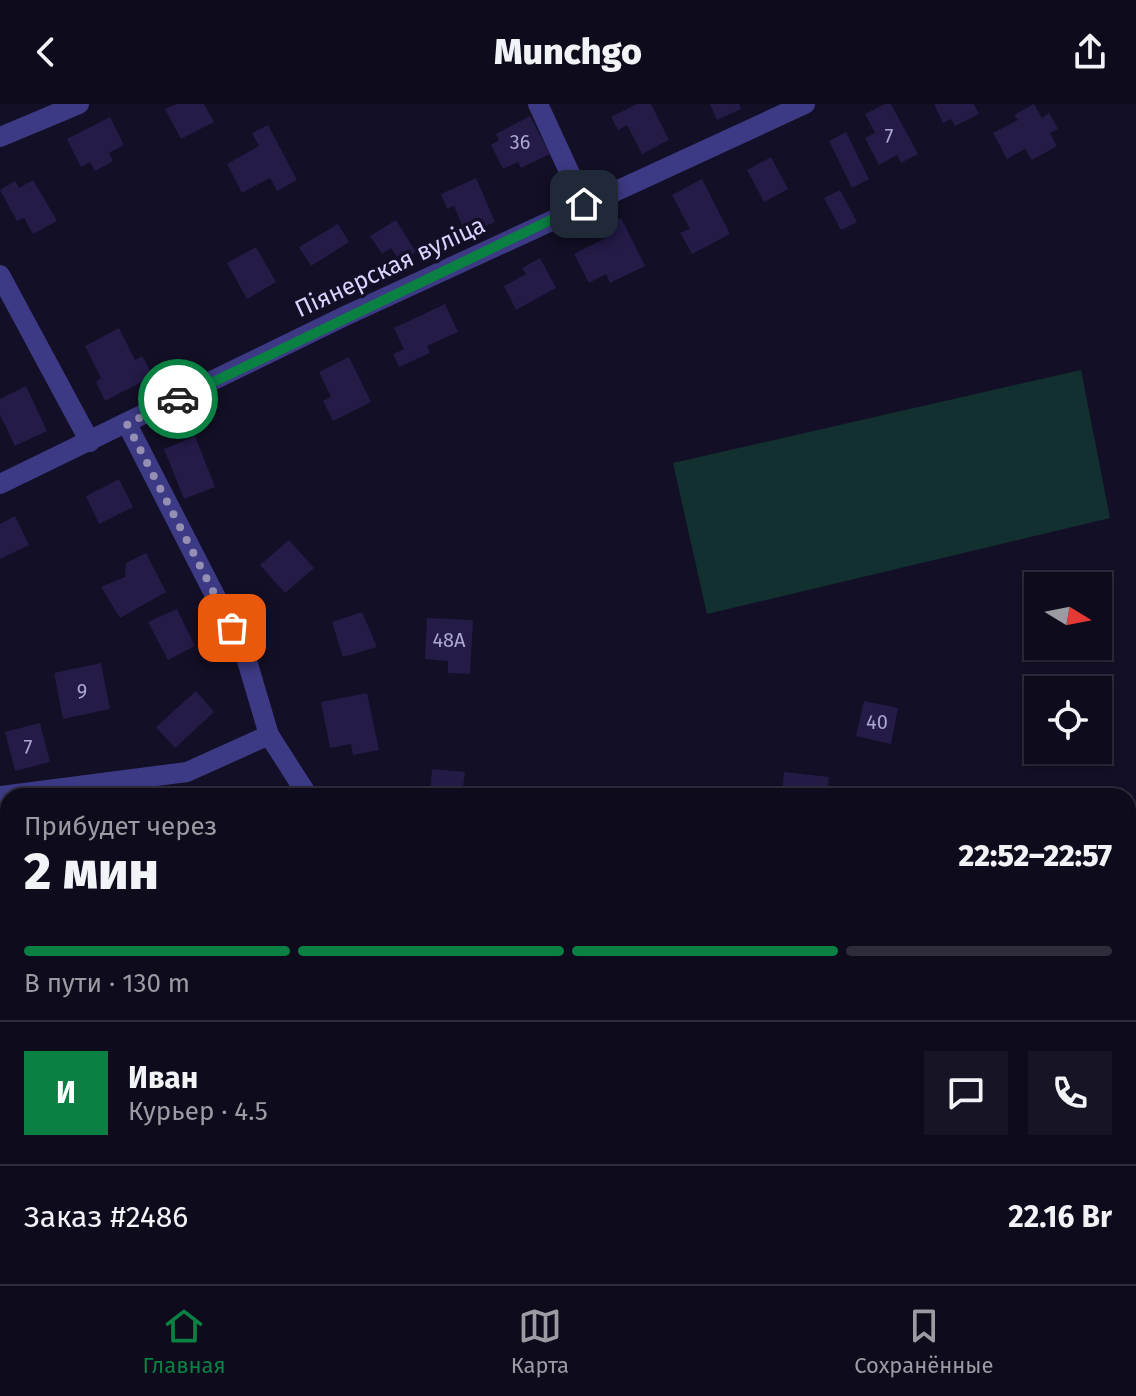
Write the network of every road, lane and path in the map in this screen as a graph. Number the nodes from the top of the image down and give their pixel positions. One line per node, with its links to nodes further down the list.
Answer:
1 (79, 104): 4 (street)
2 (538, 104): 5 (street)
3 (805, 104): 5 (street, Піянерская вуліца)
4 (0, 137)
5 (584, 204): 7 (street, Піянерская вуліца)
6 (0, 275): 8 (street)
7 (127, 424): 8 (street, Піянерская вуліца); 10 (street)
8 (90, 442): 9 (street, Піянерская вуліца)
9 (0, 484)
10 (269, 735): 11 (street); 12 (street)
11 (70, 788)
12 (303, 788)

